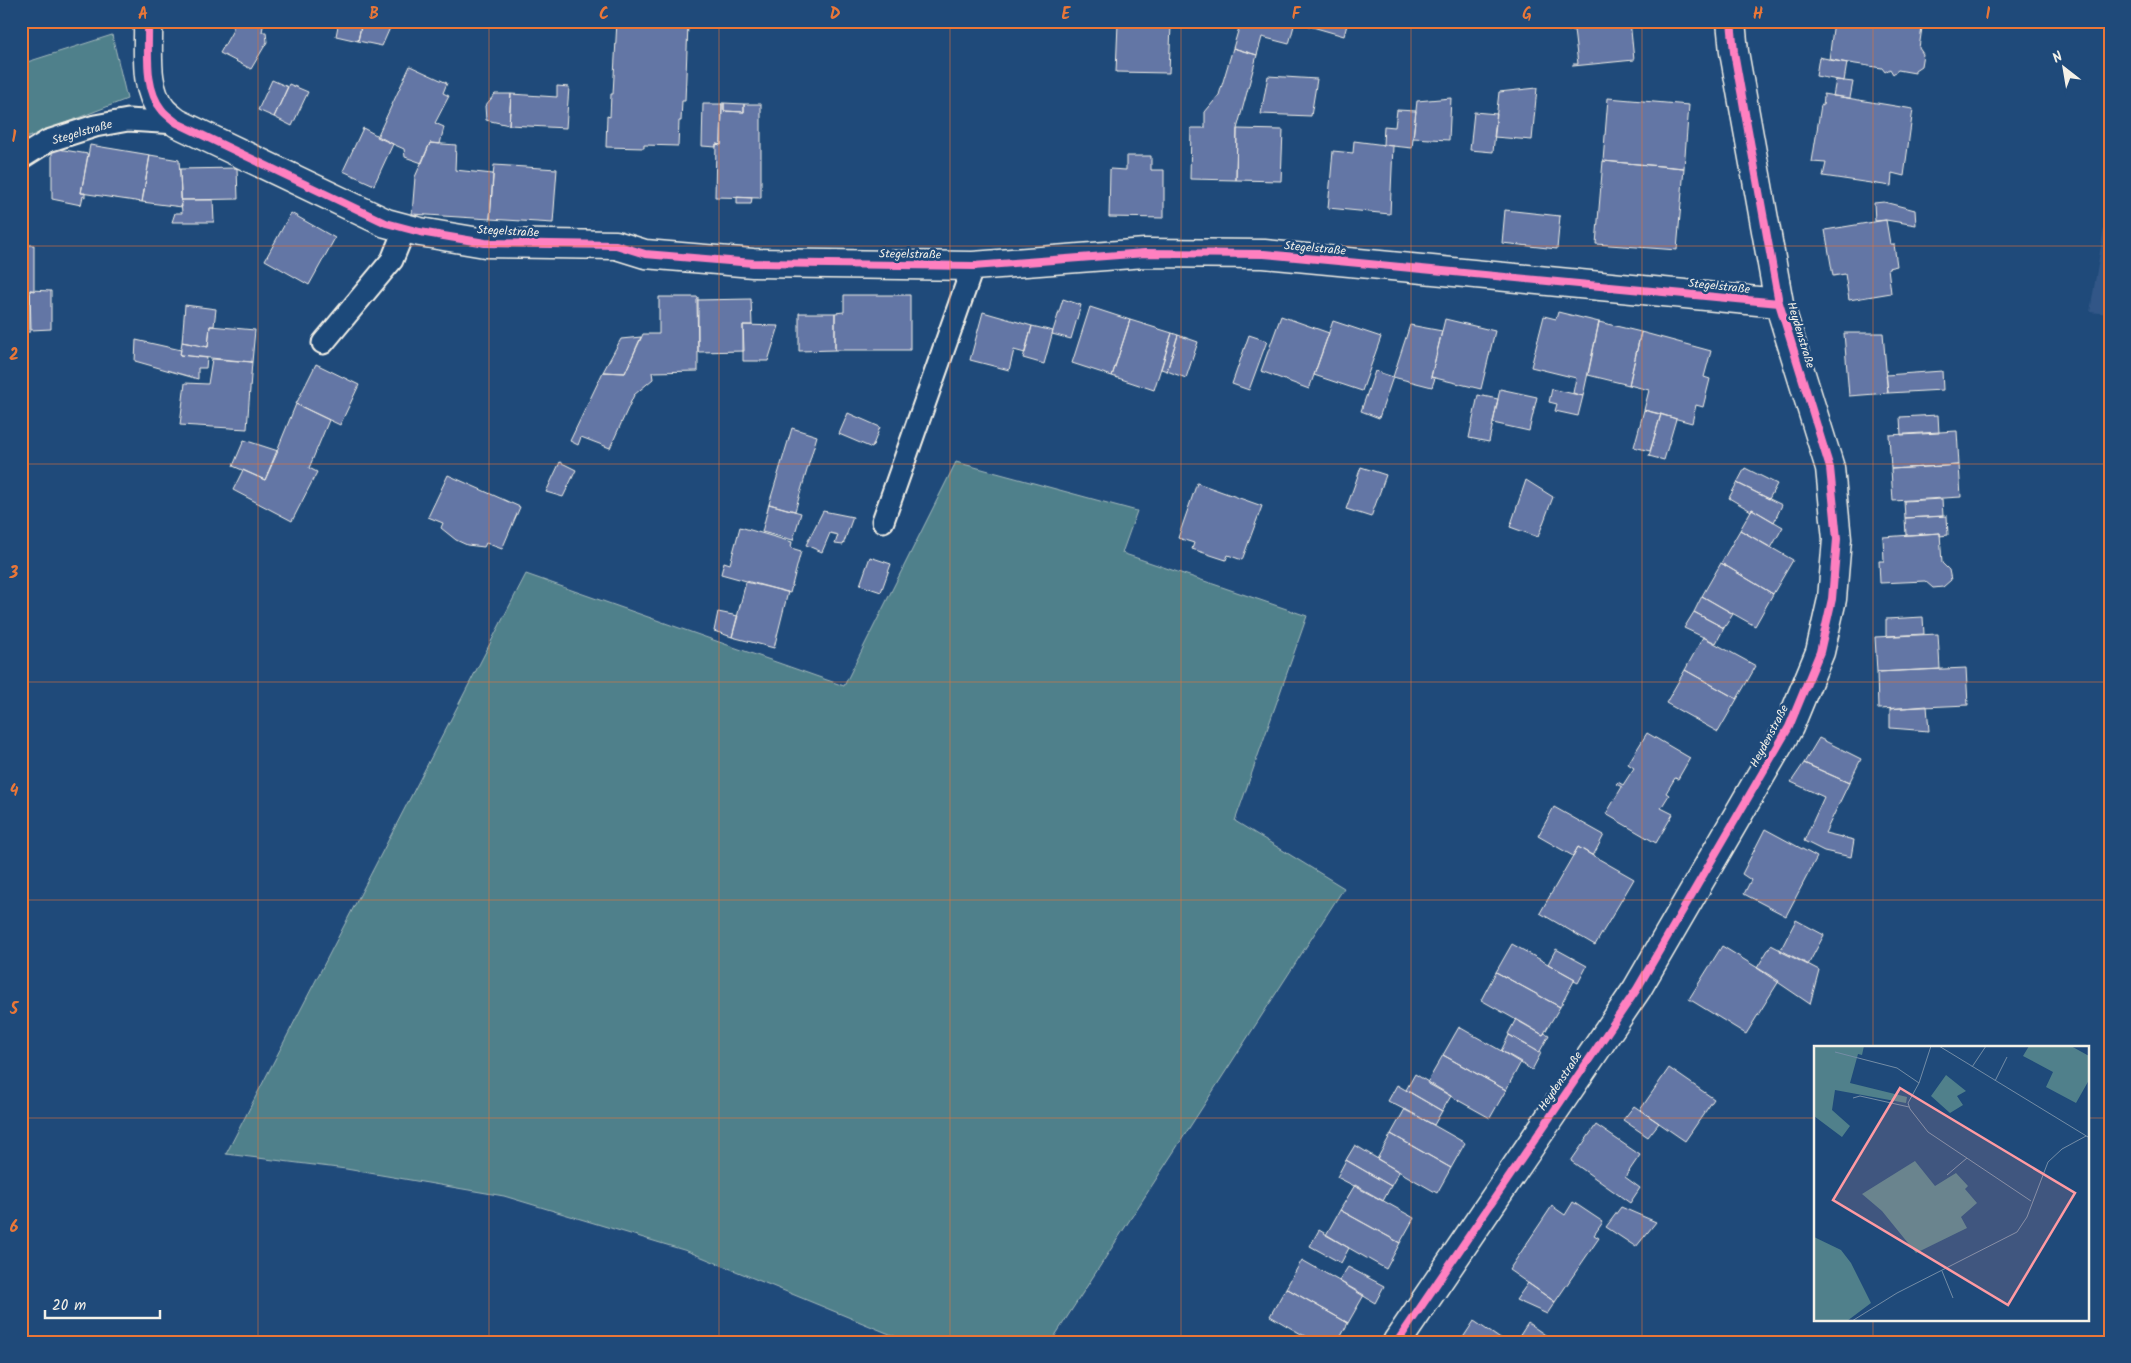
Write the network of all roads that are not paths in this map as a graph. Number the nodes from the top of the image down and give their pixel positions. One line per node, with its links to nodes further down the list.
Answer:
1 (148, 21): 3 (street, Stegelstraße)
2 (1731, 21): 7 (street, Heydenstraße)
3 (177, 123): 4 (lane, Stegelstraße); 5 (street, Stegelstraße)
4 (21, 158)
5 (405, 228): 6 (street, Stegelstraße); 8 (lane)
6 (973, 266): 7 (street, Stegelstraße); 9 (lane)
7 (1779, 303): 10 (street, Heydenstraße)
8 (323, 343)
9 (883, 521)
10 (1397, 1342)

